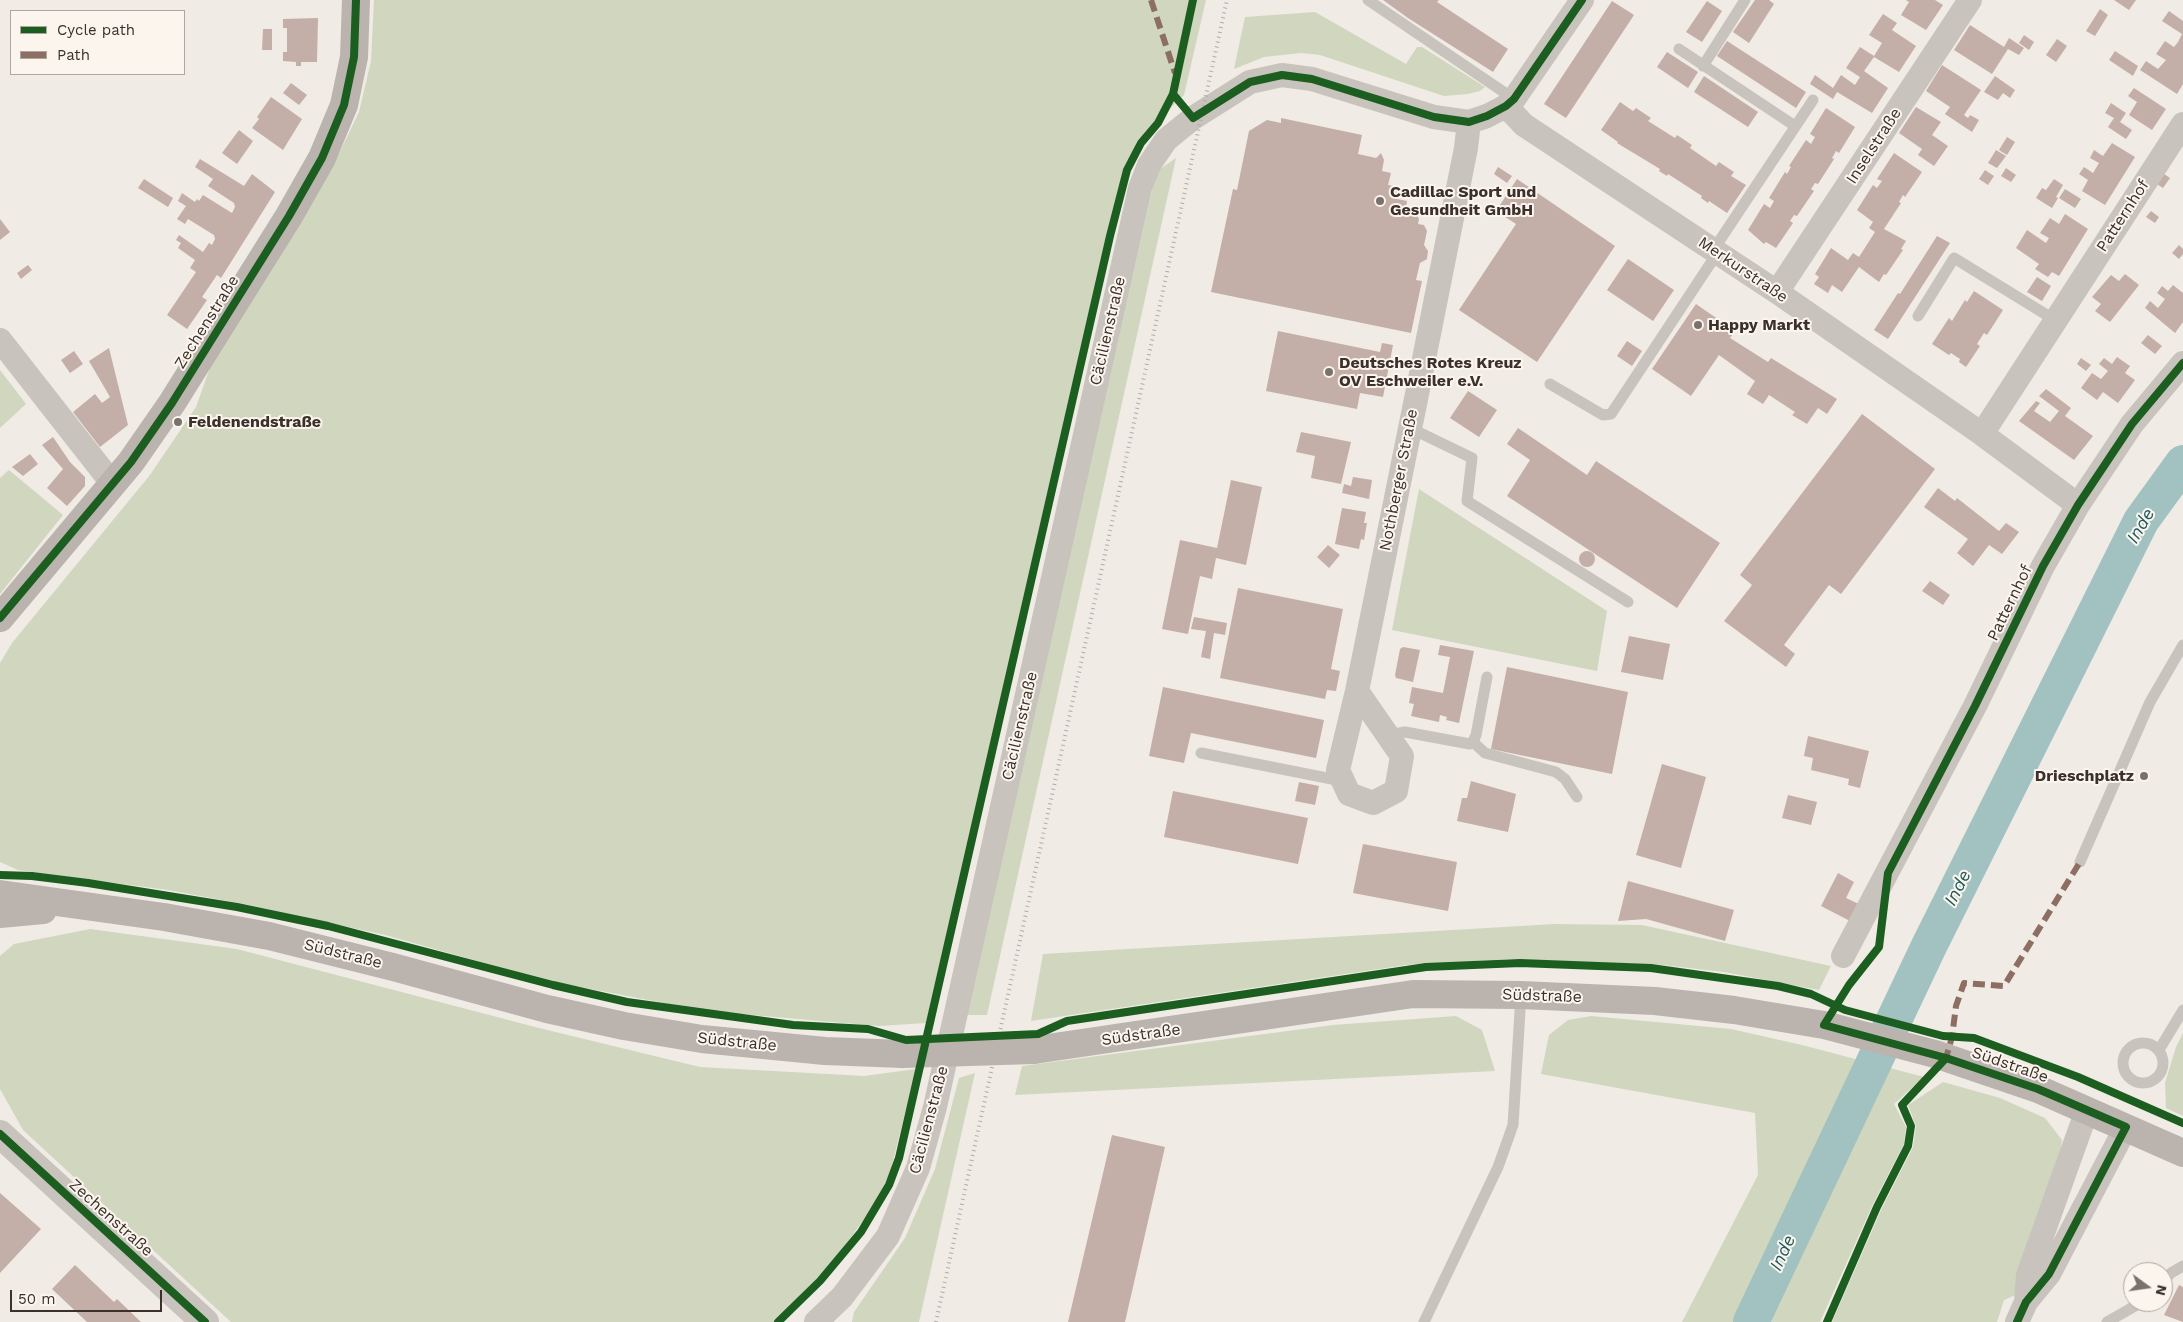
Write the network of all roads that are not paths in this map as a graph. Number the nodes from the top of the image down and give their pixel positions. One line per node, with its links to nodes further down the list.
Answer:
1 (356, 0): 22 (main road, Zechenstraße)
2 (1368, 0): 9 (lane)
3 (1582, 0): 9 (street)
4 (1745, 0): 7 (lane)
5 (1970, 0): 14 (street, Inselstraße)
6 (1679, 49): 7 (lane)
7 (1703, 66): 12 (lane)
8 (1813, 100): 12 (lane)
9 (1510, 102): 10 (street); 13 (street, Merkurstraße)
10 (1469, 122): 20 (street, Nothberger Straße); 49 (street, Cäcilienstraße)
11 (2183, 124): 16 (street, Patternhof)
12 (1795, 126): 13 (lane)
13 (1716, 251): 14 (street, Merkurstraße); 19 (lane)
14 (1777, 292): 21 (street, Merkurstraße)
15 (1918, 316): 16 (lane)
16 (2055, 320): 21 (street, Patternhof)
17 (0, 340): 22 (street)
18 (2183, 363): 23 (street, Patternhof)
19 (1550, 384)
20 (1410, 428): 24 (lane); 28 (street, Nothberger Straße)
21 (1982, 434): 23 (street, Merkurstraße)
22 (112, 484): 25 (main road, Zechenstraße)
23 (2078, 505): 38 (street, Patternhof)
24 (1628, 602)
25 (0, 618)
26 (2183, 645): 34 (lane)
27 (1487, 677): 30 (lane)
28 (1356, 691): 29 (street); 32 (street, Nothberger Straße)
29 (1388, 735): 30 (lane); 32 (street)
30 (1473, 742): 33 (lane)
31 (1201, 753): 32 (lane)
32 (1343, 782)
33 (1577, 797)
34 (2080, 862)
35 (0, 894): 36 (main road, Südstraße)
36 (87, 906): 37 (main road, Südstraße); 39 (main road, Südstraße, bridge)
37 (0, 914)
38 (1843, 956)
39 (1521, 994): 42 (main road, Südstraße); 50 (lane)
40 (2183, 1010): 41 (lane)
41 (2159, 1050)
42 (2087, 1110): 43 (main road, Südstraße); 46 (street)
43 (2126, 1127): 45 (main road, Südstraße); 46 (street)
44 (0, 1134): 48 (street, Zechenstraße)
45 (2183, 1153)
46 (2021, 1312)
47 (2124, 1312): 51 (lane)
48 (205, 1322)
49 (816, 1322)
50 (1424, 1322)
51 (2107, 1322)

